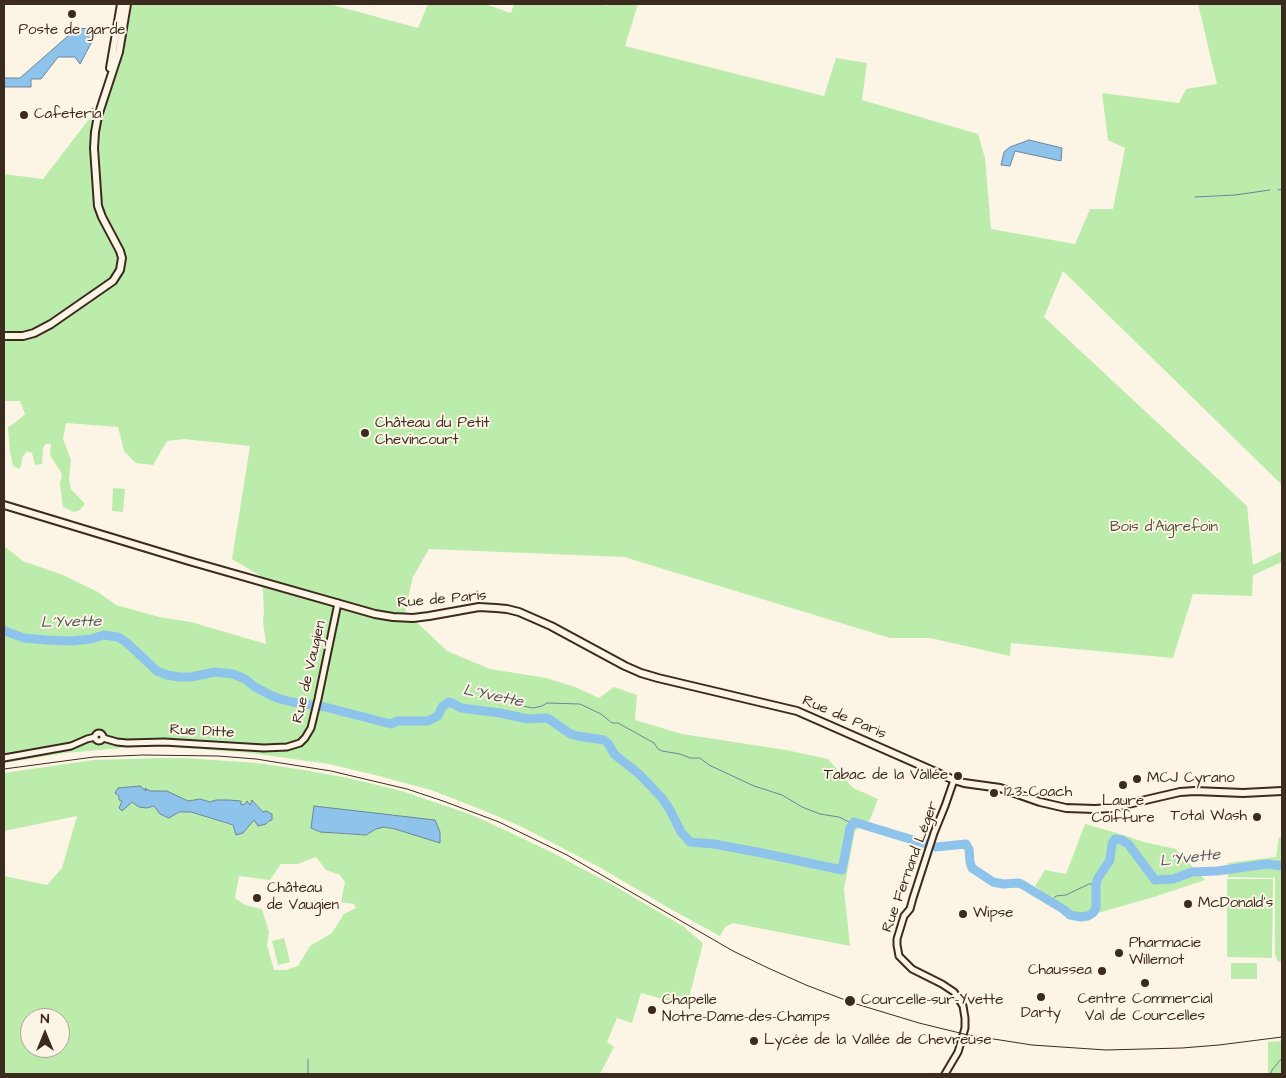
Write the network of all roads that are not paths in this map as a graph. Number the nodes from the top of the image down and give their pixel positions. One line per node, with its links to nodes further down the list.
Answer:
1 (121, 4): 3 (main road)
2 (127, 4): 3 (main road)
3 (107, 86): 4 (main road)
4 (4, 336)
5 (4, 505): 6 (main road, Rue de Paris)
6 (338, 603): 7 (street, Rue de Vaugien); 9 (main road, Rue de Paris)
7 (300, 743): 8 (street, Rue Ditte)
8 (4, 758)
9 (954, 780): 10 (main road, Rue de Paris); 11 (street, Rue Fernand Léger)
10 (1282, 791)
11 (945, 1074)

